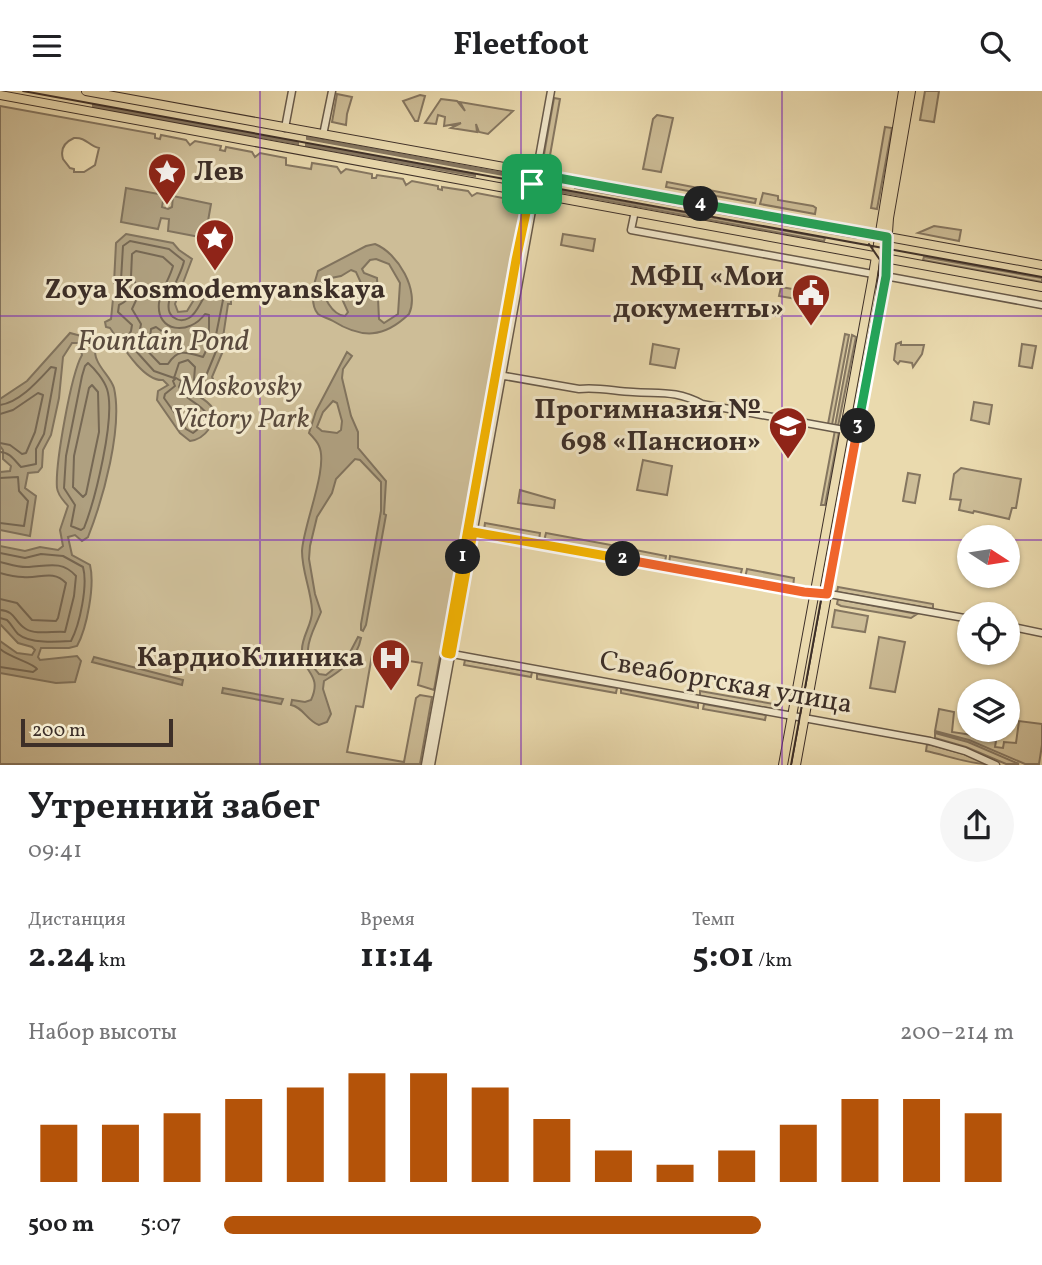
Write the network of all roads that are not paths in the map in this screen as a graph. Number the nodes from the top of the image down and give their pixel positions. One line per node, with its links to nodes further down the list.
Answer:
1 (86, 91): 8 (main road)
2 (292, 91): 8 (street)
3 (331, 91): 9 (street)
4 (551, 91): 10 (street)
5 (903, 91): 13 (main road)
6 (911, 91): 13 (main road)
7 (0, 95): 11 (main road)
8 (285, 128): 9 (main road)
9 (323, 135): 10 (main road)
10 (536, 174): 11 (street); 13 (main road)
11 (532, 193): 12 (main road); 21 (street)
12 (635, 211): 14 (main road); 17 (street)
13 (883, 237): 14 (main road); 15 (main road); 16 (main road)
14 (876, 257): 15 (main road); 17 (main road)
15 (887, 259): 18 (main road); 19 (main road)
16 (1042, 265)
17 (873, 274): 22 (main road)
18 (886, 276): 20 (street); 24 (main road)
19 (1042, 288)
20 (1042, 305)
21 (499, 375): 22 (street); 25 (street)
22 (844, 430): 23 (main road)
23 (834, 488): 24 (main road); 26 (main road)
24 (846, 490): 27 (main road)
25 (471, 531): 26 (street); 31 (street)
26 (814, 593): 27 (street); 32 (main road)
27 (827, 594): 28 (street); 33 (main road)
28 (957, 617)
29 (1020, 629): 30 (street)
30 (1042, 633)
31 (448, 654): 32 (street, Свеаборгская улица); 34 (street); 35 (street)
32 (791, 716): 33 (street, Свеаборгская улица); 36 (main road)
33 (804, 719): 37 (main road); 38 (street, Свеаборгская улица)
34 (425, 765)
35 (431, 765)
36 (783, 765)
37 (796, 765)
38 (996, 765)

